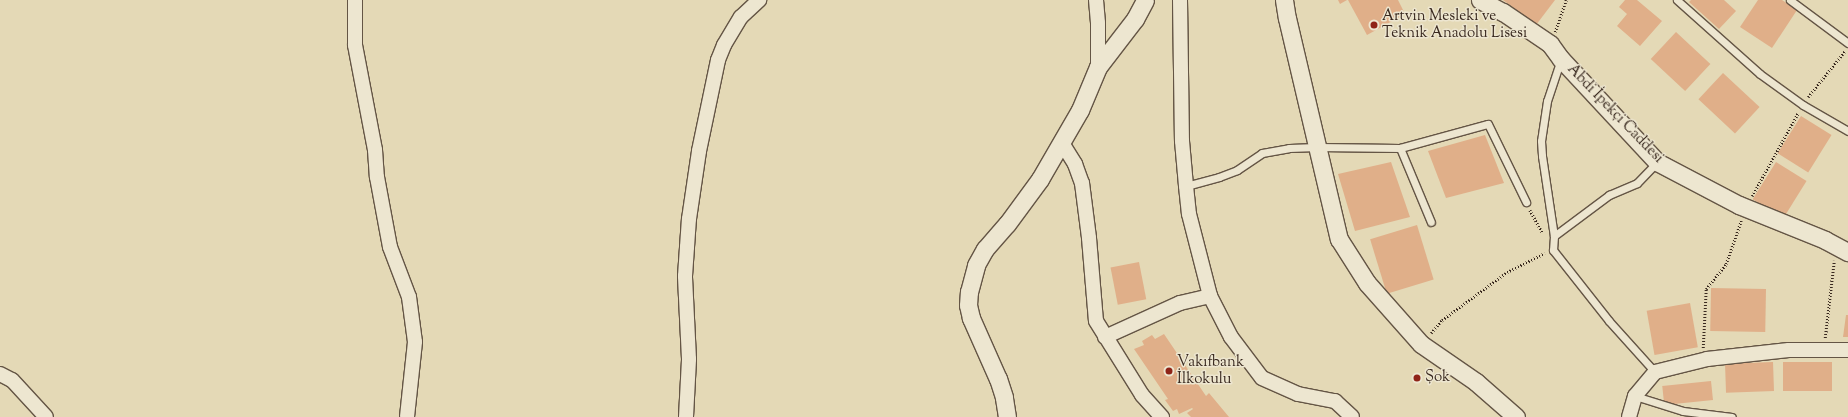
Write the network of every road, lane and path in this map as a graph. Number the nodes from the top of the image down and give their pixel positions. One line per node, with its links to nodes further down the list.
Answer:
1 (355, 0): 35 (street)
2 (759, 0): 36 (street)
3 (1096, 0): 14 (street)
4 (1145, 0): 14 (street)
5 (1180, 0): 20 (street)
6 (1284, 0): 17 (street)
7 (1480, 0): 12 (street, Abdi İpekçi Caddesi)
8 (1566, 0): 12 (path)
9 (1677, 0): 15 (lane)
10 (1790, 0): 11 (lane)
11 (1848, 43)
12 (1550, 44): 13 (street, Abdi İpekçi Caddesi)
13 (1561, 59): 19 (street, Abdi İpekçi Caddesi); 23 (lane)
14 (1098, 67): 16 (street)
15 (1848, 131)
16 (1062, 143): 27 (street); 37 (street)
17 (1317, 147): 18 (lane); 20 (lane); 28 (street)
18 (1400, 148): 21 (lane); 22 (lane)
19 (1657, 162): 23 (lane); 24 (street, Abdi İpekçi Caddesi)
20 (1186, 186): 26 (street)
21 (1526, 202): 25 (path)
22 (1430, 222)
23 (1554, 236): 25 (lane)
24 (1842, 249): 29 (path)
25 (1553, 250): 28 (path); 31 (lane)
26 (1210, 296): 27 (street); 39 (street)
27 (1105, 337): 38 (street)
28 (1421, 344): 40 (street)
29 (1823, 350): 30 (street); 31 (street)
30 (1848, 350)
31 (1655, 372): 33 (street)
32 (0, 374): 34 (street)
33 (1635, 396): 41 (street); 42 (lane)
34 (46, 417)
35 (407, 417)
36 (686, 417)
37 (1007, 417)
38 (1162, 417)
39 (1352, 417)
40 (1516, 417)
41 (1629, 417)
42 (1732, 417)

